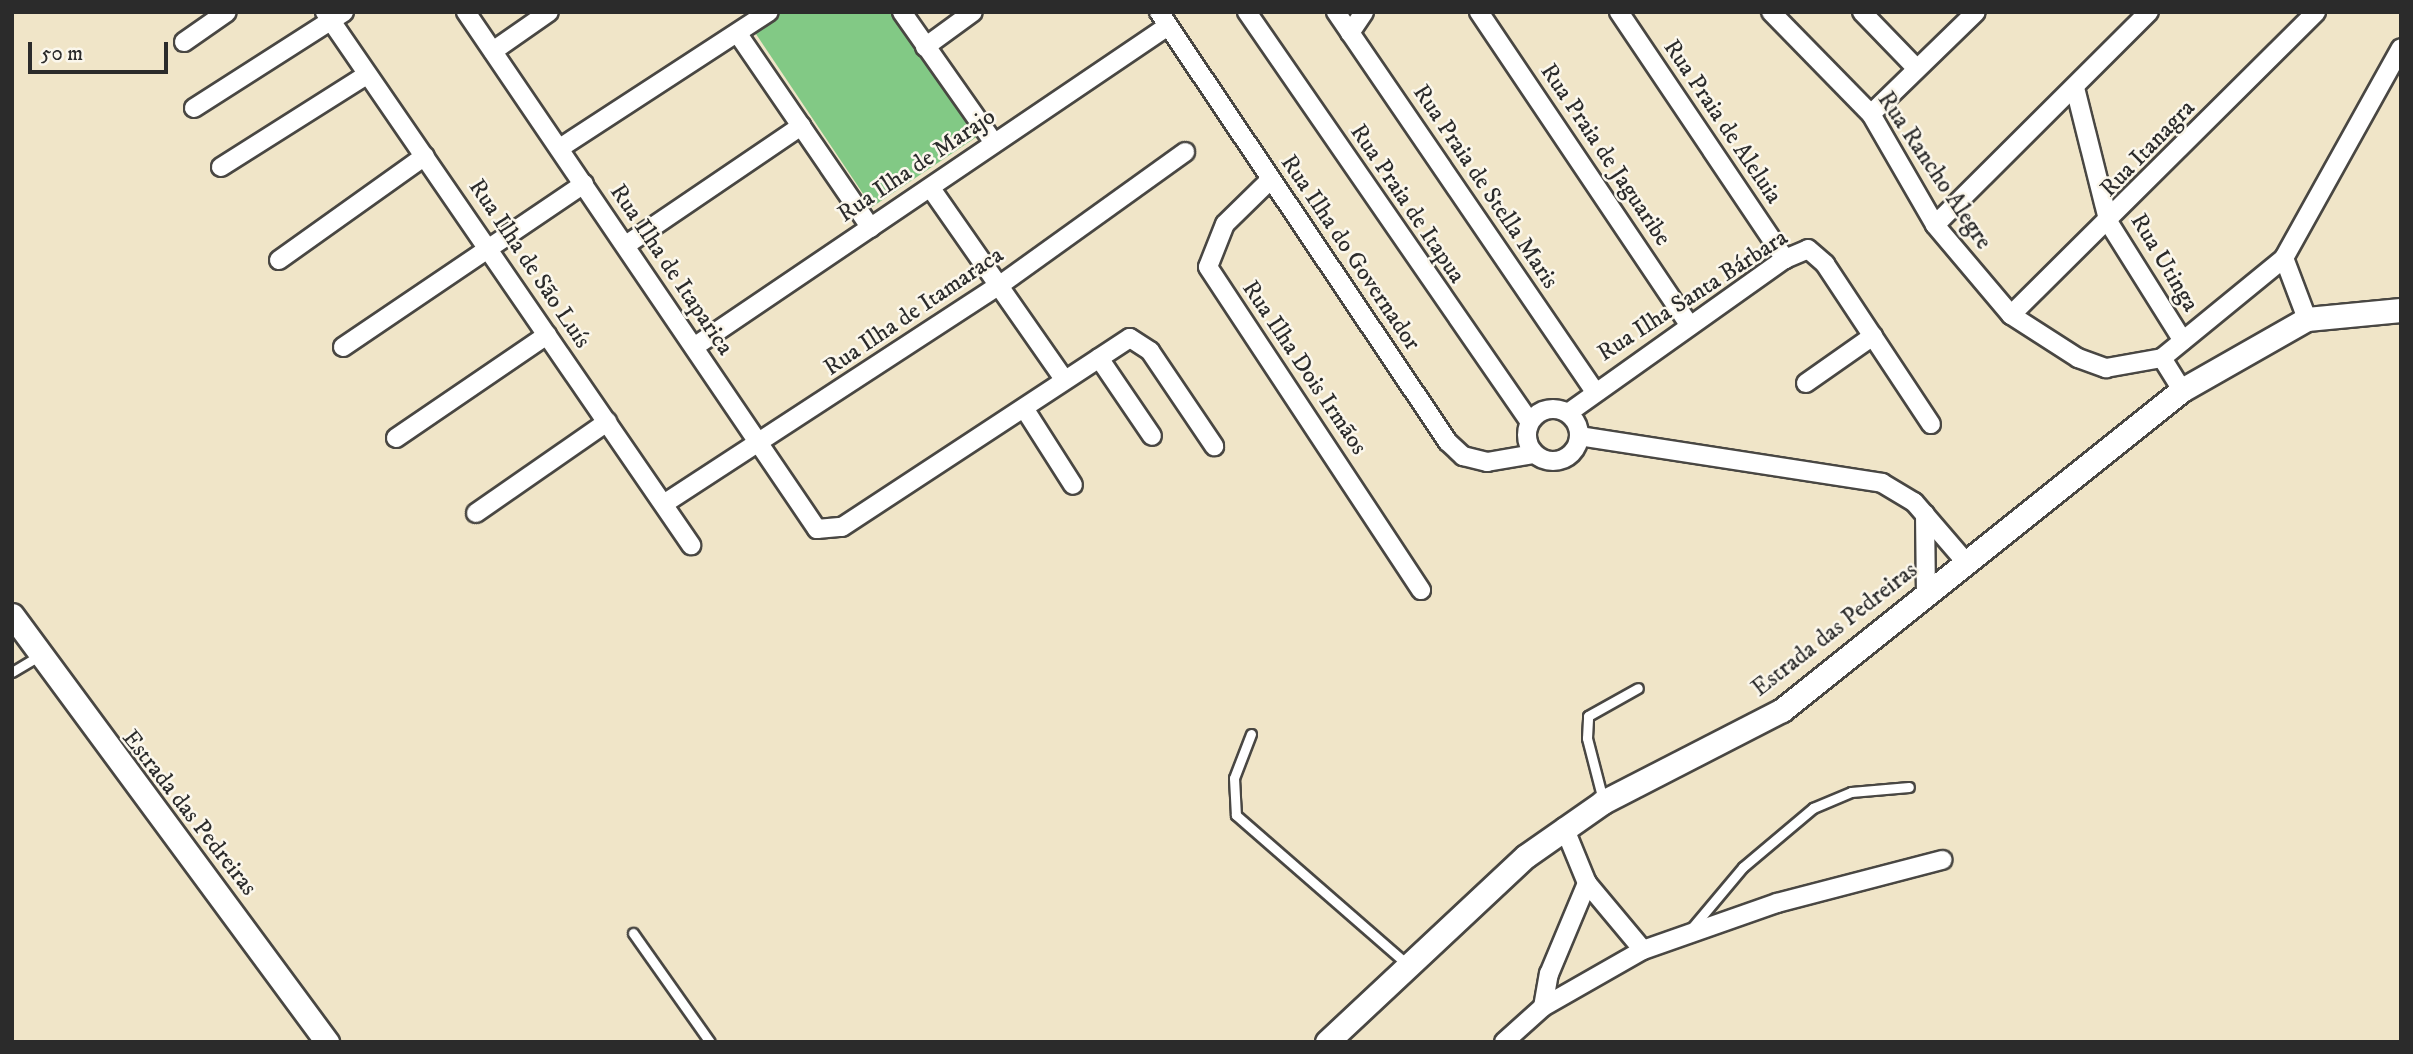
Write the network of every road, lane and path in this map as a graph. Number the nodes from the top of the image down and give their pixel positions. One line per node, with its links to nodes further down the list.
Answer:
1 (227, 12): 21 (street)
2 (467, 12): 24 (street, Rua Ilha de Itaparica)
3 (549, 12): 24 (street)
4 (769, 12): 20 (street)
5 (902, 12): 22 (street)
6 (973, 12): 22 (street)
7 (1247, 12): 66 (street, Rua Praia de Itapua)
8 (1336, 12): 19 (street, Rua Praia de Stella Maris)
9 (1364, 12): 19 (street)
10 (1479, 12): 51 (street, Rua Praia de Jaguaribe)
11 (1619, 12): 44 (street, Rua Praia de Aleluia)
12 (1771, 12): 29 (street, Rua Rancho Alegre)
13 (1862, 12): 25 (street)
14 (1976, 12): 25 (street)
15 (2149, 12): 27 (street)
16 (2316, 12): 39 (street, Rua Itanagra)
17 (334, 15): 26 (street, Rua Ilha de São Luís); 28 (street)
18 (1164, 19): 31 (street, Rua Ilha de Marajo); 36 (street, Rua Ilha do Governador)
19 (1350, 33): 61 (street, Rua Praia de Stella Maris)
20 (738, 34): 30 (street); 32 (street)
21 (184, 41)
22 (925, 47): 31 (street)
23 (2401, 48): 45 (street)
24 (493, 51): 32 (street, Rua Ilha de Itaparica)
25 (1916, 68): 29 (street)
26 (365, 76): 34 (street, Rua Ilha de São Luís); 35 (street)
27 (2075, 88): 39 (street, Rua Utinga); 40 (street)
28 (194, 108)
29 (1871, 114): 40 (street, Rua Rancho Alegre)
30 (801, 126): 41 (street); 42 (street)
31 (995, 143): 38 (street, Rua Ilha de Marajo)
32 (560, 148): 37 (street, Rua Ilha de Itaparica)
33 (1185, 152): 47 (street, Rua Ilha de Itamaraca)
34 (425, 156): 43 (street, Rua Ilha de São Luís); 46 (street)
35 (221, 167)
36 (1271, 179): 73 (street, Rua Ilha do Governador); 80 (street, Rua Ilha Dois Irmãos)
37 (584, 184): 42 (street, Rua Ilha de Itaparica); 43 (street)
38 (932, 190): 41 (street, Rua Ilha de Marajo); 47 (street)
39 (2109, 223): 49 (street, Rua Itanagra); 54 (street, Rua Utinga)
40 (1935, 225): 49 (street, Rua Rancho Alegre)
41 (871, 228): 56 (street, Rua Ilha de Marajo)
42 (626, 246): 56 (street, Rua Ilha de Itaparica)
43 (488, 247): 52 (street, Rua Ilha de São Luís); 55 (street)
44 (1785, 258): 51 (street, Rua Ilha Santa Bárbara); 53 (street, Rua Ilha Santa Bárbara)
45 (2284, 258): 50 (street); 54 (street)
46 (279, 260)
47 (1000, 285): 59 (street); 71 (street, Rua Ilha de Itamaraca)
48 (2401, 310): 50 (street, Estrada das Pedreiras)
49 (2011, 316): 58 (street, Rua Rancho Alegre)
50 (2306, 319): 62 (street, Estrada das Pedreiras)
51 (1690, 326): 61 (street, Rua Ilha Santa Bárbara)
52 (547, 335): 65 (street, Rua Ilha de São Luís); 70 (street)
53 (1873, 336): 60 (street); 67 (street, Rua Ilha Santa Bárbara)
54 (2183, 341): 58 (street)
55 (343, 346)
56 (694, 347): 71 (street, Rua Ilha de Itaparica)
57 (1099, 358): 59 (street); 68 (street); 72 (street)
58 (2162, 358): 62 (street)
59 (1064, 379): 63 (street)
60 (1805, 383)
61 (1594, 390): 64 (street, Rua Ilha Santa Bárbara)
62 (2182, 390): 79 (street, Estrada das Pedreiras)
63 (1024, 408): 71 (street, Rua Ilha de Itaparica); 74 (street)
64 (1568, 413): 66 (street); 69 (street)
65 (607, 422): 75 (street, Rua Ilha de São Luís); 76 (street)
66 (1530, 422): 73 (street)
67 (1931, 424)
68 (1152, 436)
69 (1579, 436): 73 (street); 77 (street)
70 (396, 438)
71 (758, 446): 75 (street, Rua Ilha de Itamaraca)
72 (1214, 446)
73 (1534, 454)
74 (1073, 485)
75 (664, 503): 78 (street, Rua Ilha de São Luís)
76 (476, 513)
77 (1925, 514): 79 (street); 81 (street)
78 (691, 545)
79 (1964, 560): 81 (street, Estrada das Pedreiras)
80 (1420, 590)
81 (1926, 592): 88 (street, Estrada das Pedreiras)
82 (12, 615): 83 (street, Estrada das Pedreiras)
83 (39, 656): 84 (lane); 97 (street, Estrada das Pedreiras)
84 (12, 672)
85 (1638, 688): 88 (lane)
86 (1251, 734): 95 (lane)
87 (1909, 787): 93 (lane)
88 (1603, 802): 89 (street, Estrada das Pedreiras)
89 (1564, 827): 91 (street); 95 (street, Estrada das Pedreiras)
90 (1942, 860): 93 (street)
91 (1587, 883): 94 (street); 96 (street)
92 (633, 933): 98 (lane)
93 (1685, 936): 94 (street)
94 (1643, 950): 96 (street)
95 (1407, 964): 99 (street, Estrada das Pedreiras)
96 (1543, 1007): 100 (street)
97 (327, 1042)
98 (710, 1042)
99 (1327, 1042)
100 (1504, 1042)

